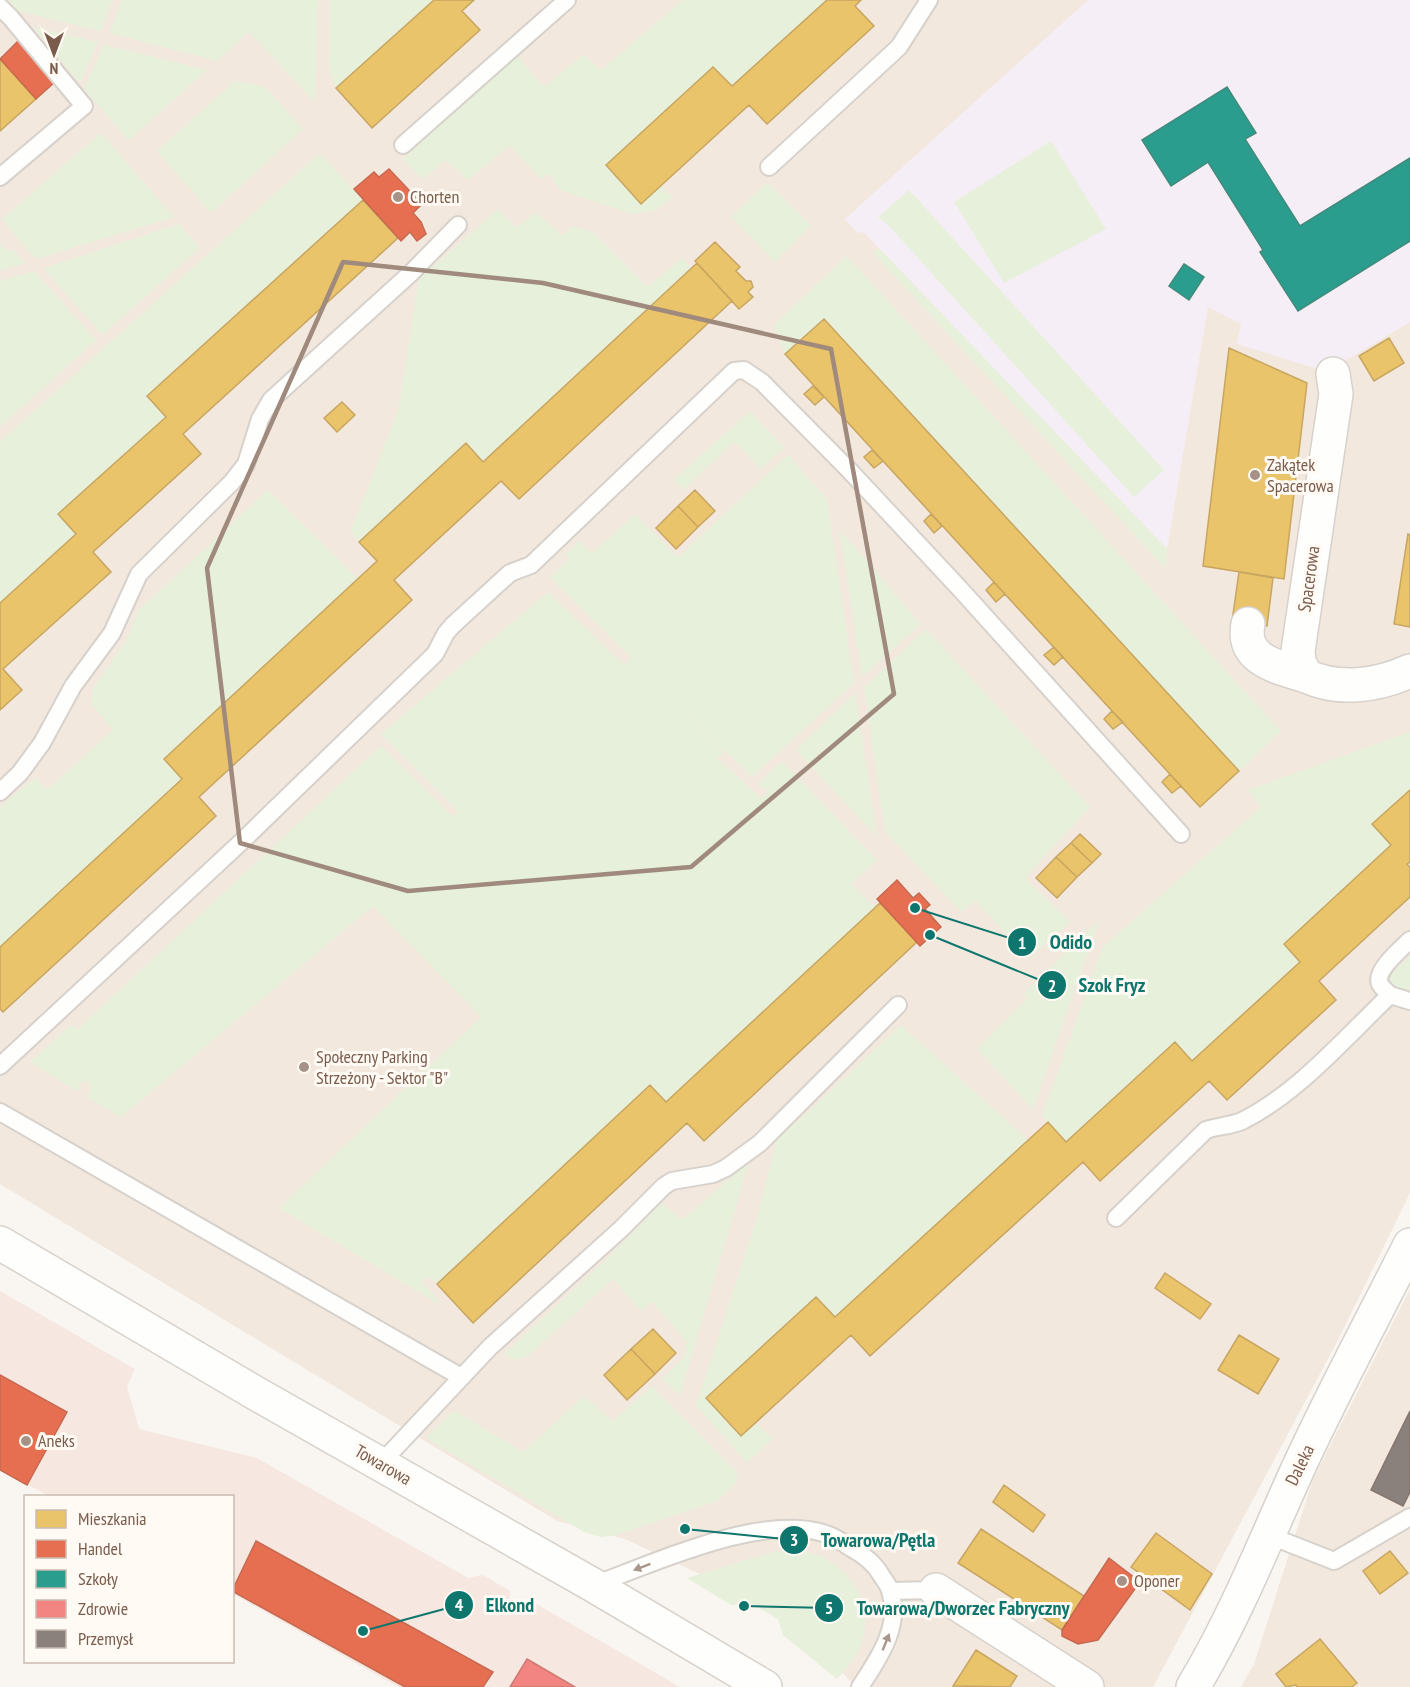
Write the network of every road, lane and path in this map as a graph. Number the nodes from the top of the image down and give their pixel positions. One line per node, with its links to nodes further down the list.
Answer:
1 (567, 0): 4 (lane)
2 (929, 0): 5 (lane)
3 (0, 7): 6 (lane)
4 (403, 144)
5 (769, 167)
6 (0, 177)
7 (458, 225): 12 (lane)
8 (1332, 369): 11 (street, Spacerowa)
9 (1248, 624): 11 (street)
10 (1410, 671): 11 (street)
11 (1306, 676)
12 (0, 792)
13 (1181, 834): 18 (lane)
14 (1410, 940): 15 (lane)
15 (1390, 995): 16 (lane); 20 (lane)
16 (1410, 1001)
17 (898, 1005): 23 (lane)
18 (0, 1066)
19 (0, 1112): 23 (lane)
20 (1116, 1218)
21 (0, 1243): 24 (street, Towarowa)
22 (1410, 1245): 26 (street, Daleka)
23 (461, 1377): 24 (lane)
24 (381, 1463): 27 (street, Towarowa)
25 (1410, 1517): 26 (lane)
26 (1268, 1535): 33 (street, Daleka)
27 (593, 1585): 29 (lane, one-way to 27); 30 (street, Towarowa)
28 (936, 1590): 29 (lane); 32 (street)
29 (890, 1591): 31 (lane, one-way to 29)
30 (765, 1687)
31 (860, 1687)
32 (1087, 1687)
33 (1193, 1687)

